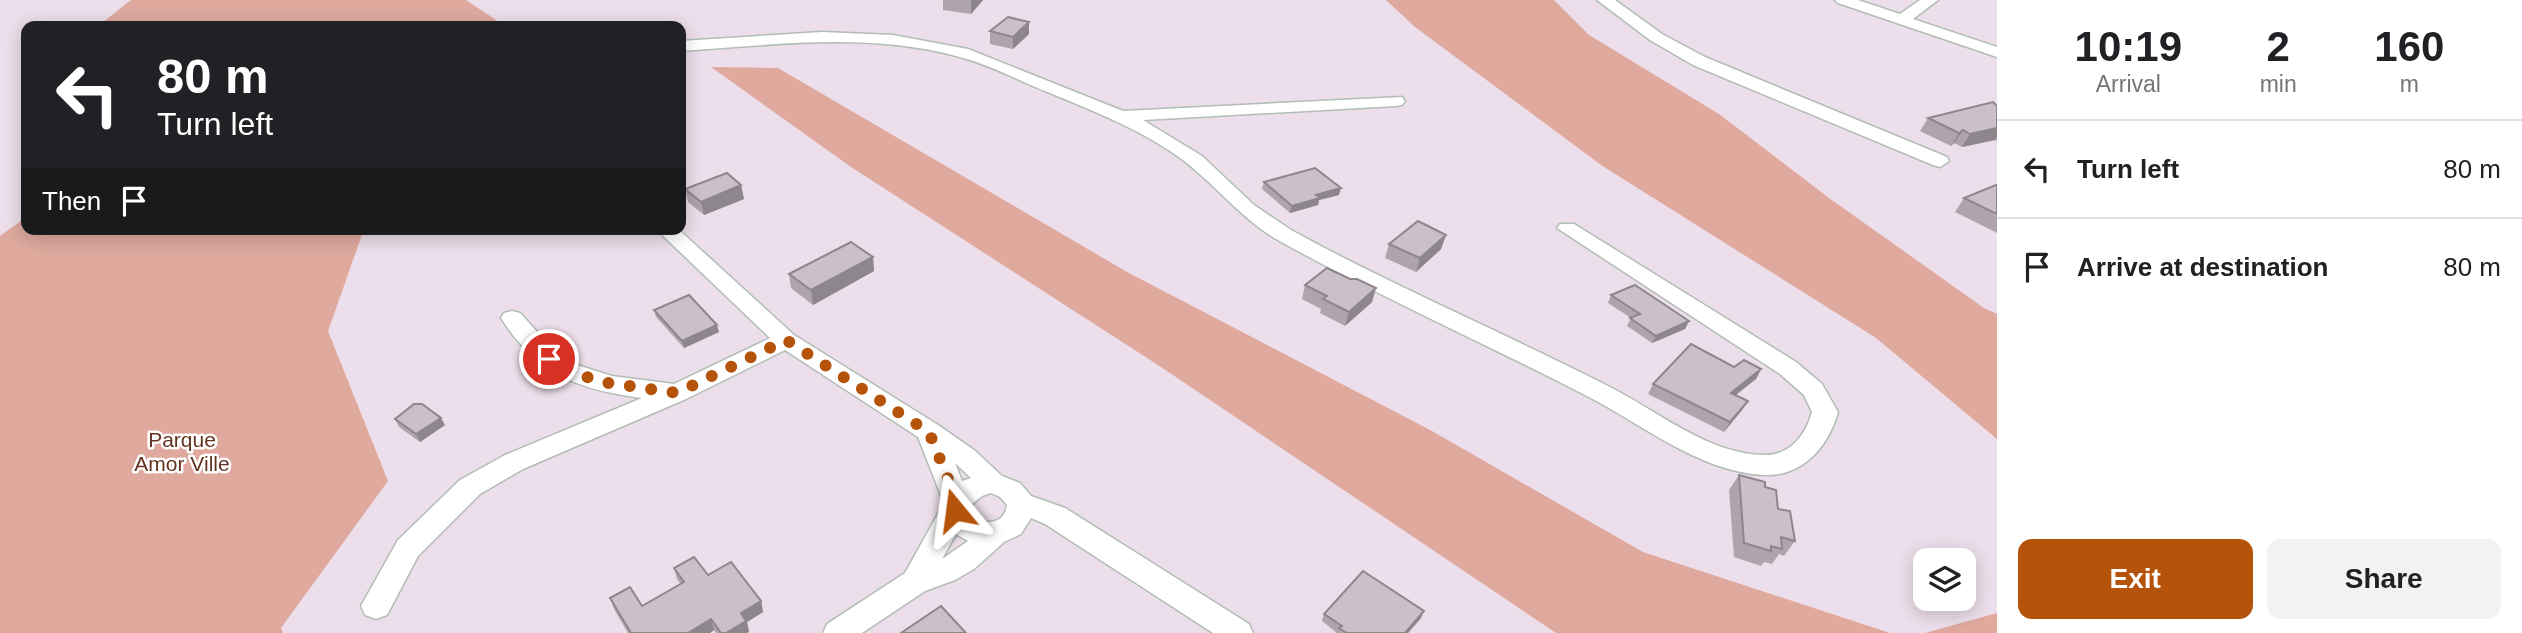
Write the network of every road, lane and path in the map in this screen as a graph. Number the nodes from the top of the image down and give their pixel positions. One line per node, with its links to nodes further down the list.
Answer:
1 (1605, 0): 9 (street)
2 (1843, 0): 4 (street)
3 (1930, 0): 4 (street)
4 (1901, 20): 6 (street)
5 (686, 46): 8 (street)
6 (1997, 52)
7 (1396, 102): 8 (street)
8 (1124, 116): 10 (street)
9 (1940, 161)
10 (1567, 228)
11 (672, 235): 13 (street)
12 (512, 318): 14 (street)
13 (786, 340): 14 (street); 15 (street)
14 (677, 393): 22 (street)
15 (929, 432): 16 (street); 18 (street)
16 (993, 483): 17 (street); 18 (street)
17 (1021, 503): 19 (street); 20 (street)
18 (956, 506): 20 (street); 21 (street)
19 (1070, 526): 20 (street); 24 (street)
20 (1001, 532): 21 (street)
21 (915, 582): 23 (street)
22 (376, 606)
23 (838, 633)
24 (1238, 633)

